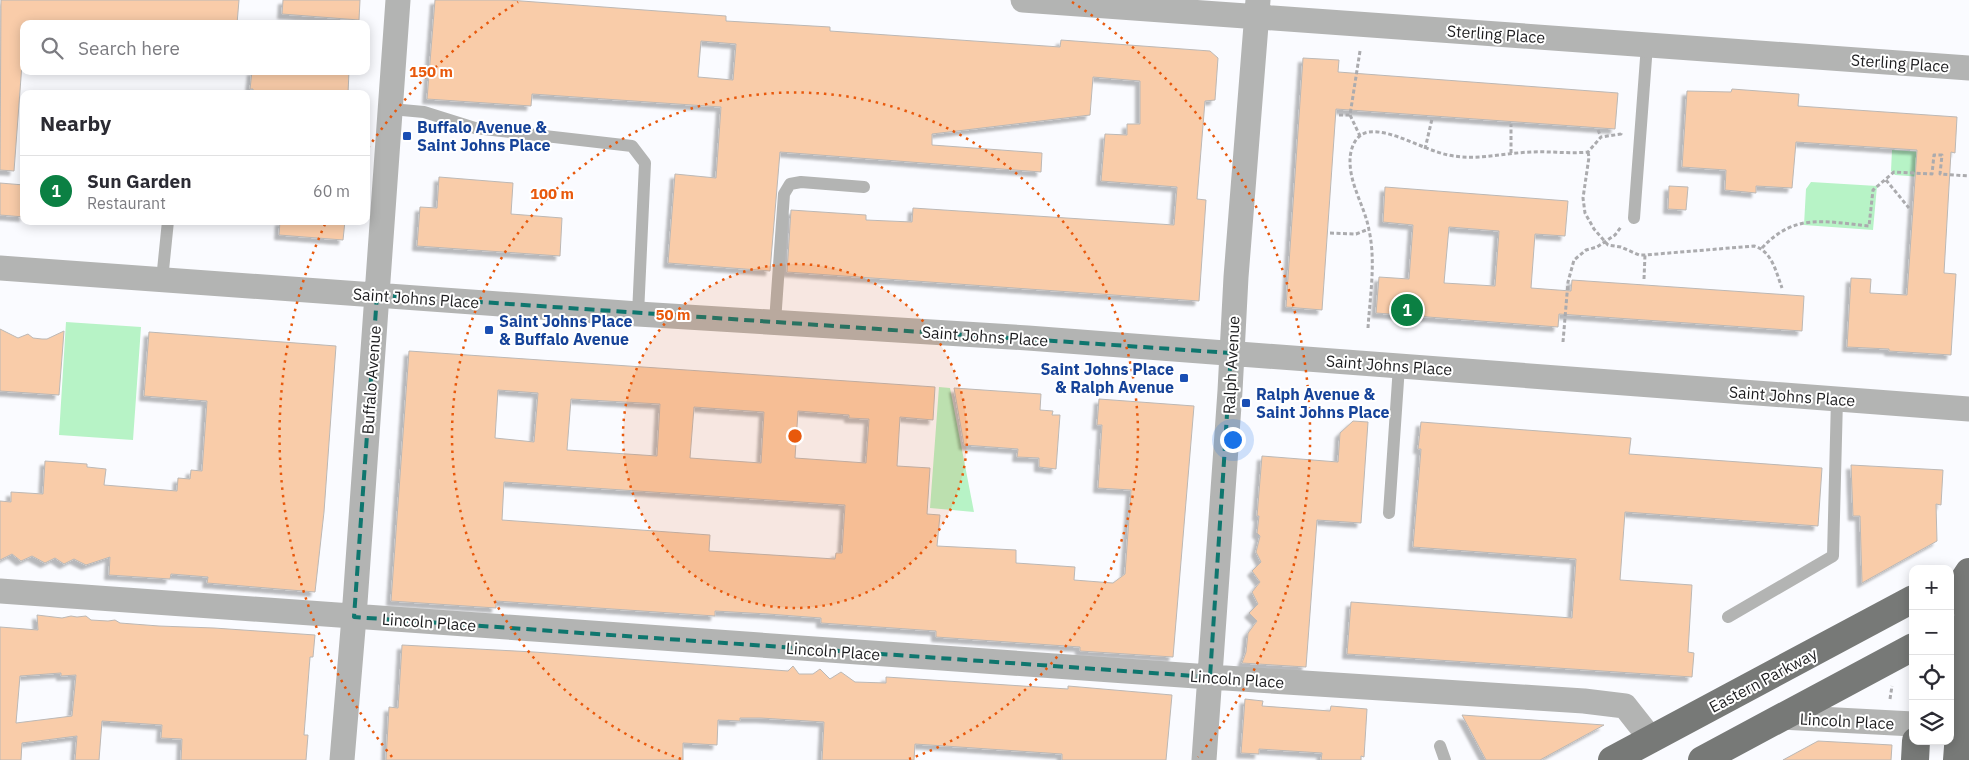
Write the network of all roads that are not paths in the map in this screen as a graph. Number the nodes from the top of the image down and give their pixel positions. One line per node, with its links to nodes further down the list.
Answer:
1 (398, 0): 6 (street, Buffalo Avenue)
2 (1023, 0): 3 (street, Sterling Place)
3 (1257, 8): 4 (street, Sterling Place); 15 (street, Ralph Avenue)
4 (1647, 45): 5 (street, Sterling Place); 8 (lane)
5 (1969, 68)
6 (391, 109): 12 (street, Buffalo Avenue); 13 (lane)
7 (864, 187): 14 (lane)
8 (1634, 218)
9 (168, 225): 11 (lane)
10 (0, 268): 11 (street, Saint Johns Place)
11 (162, 280): 12 (street, Saint Johns Place)
12 (377, 295): 13 (street, Saint Johns Place); 26 (street, Buffalo Avenue)
13 (638, 314): 14 (street, Saint Johns Place)
14 (775, 322): 15 (street, Saint Johns Place)
15 (1231, 353): 16 (street, Saint Johns Place); 29 (street, Ralph Avenue)
16 (1399, 366): 17 (street, Saint Johns Place); 19 (lane)
17 (1838, 399): 18 (street, Saint Johns Place); 27 (lane)
18 (1969, 409)
19 (1389, 513)
20 (1969, 568): 22 (main road)
21 (1969, 572): 25 (main road)
22 (1954, 576)
23 (0, 591): 26 (street, Lincoln Place)
24 (1909, 600): 33 (main road, Eastern Parkway)
25 (1961, 614): 32 (main road)
26 (354, 617): 29 (street, Lincoln Place); 37 (street, Buffalo Avenue)
27 (1728, 617)
28 (1909, 649): 30 (main road)
29 (1210, 677): 33 (street, Lincoln Place); 38 (street, Ralph Avenue)
30 (1781, 717): 31 (street, Lincoln Place); 36 (main road)
31 (1909, 724)
32 (1964, 732): 42 (main road)
33 (1651, 739): 40 (main road, Eastern Parkway)
34 (1916, 745): 41 (main road)
35 (1440, 746): 39 (lane)
36 (1712, 758)
37 (342, 760)
38 (1204, 760)
39 (1446, 760)
40 (1612, 760)
41 (1915, 760)
42 (1957, 760)

